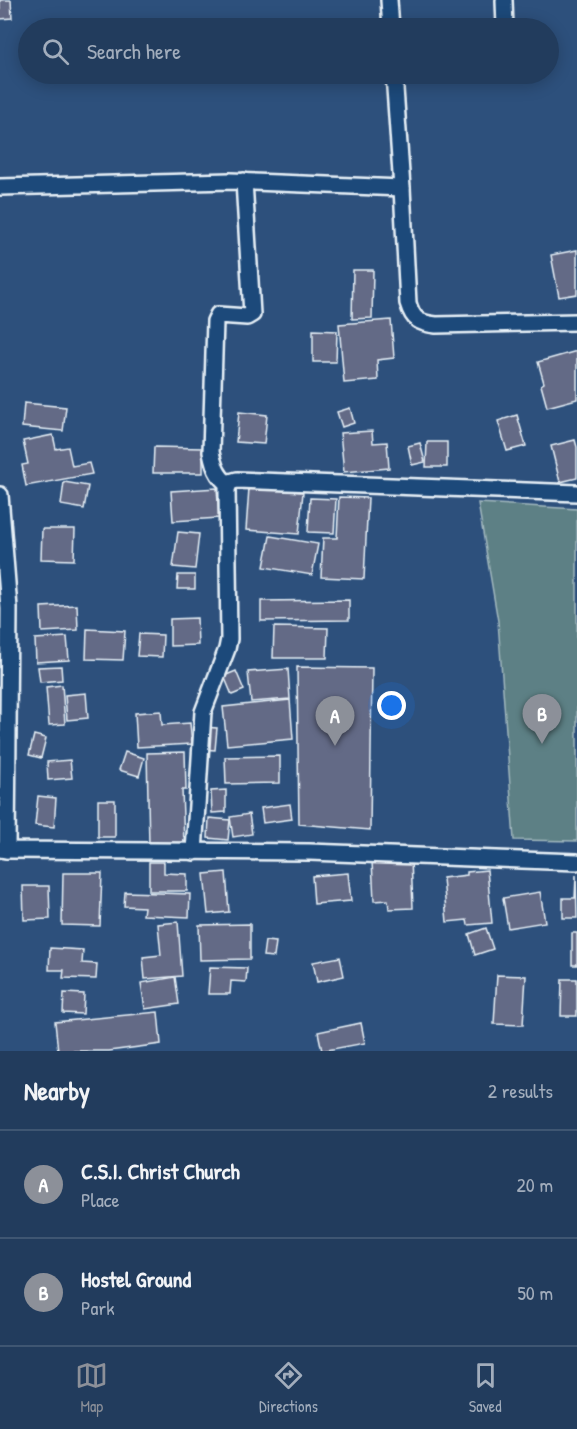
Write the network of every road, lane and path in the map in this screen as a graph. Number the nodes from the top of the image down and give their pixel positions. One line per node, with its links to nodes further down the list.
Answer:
1 (389, 0): 3 (street)
2 (504, 0): 4 (street)
3 (390, 18)
4 (505, 18)
5 (395, 84): 8 (street)
6 (244, 182): 7 (street); 8 (street); 10 (street)
7 (0, 187)
8 (402, 188): 9 (street)
9 (577, 322)
10 (228, 484): 11 (street); 14 (street)
11 (577, 493)
12 (0, 495): 13 (street)
13 (4, 850): 14 (street)
14 (194, 852): 15 (street)
15 (577, 862)

